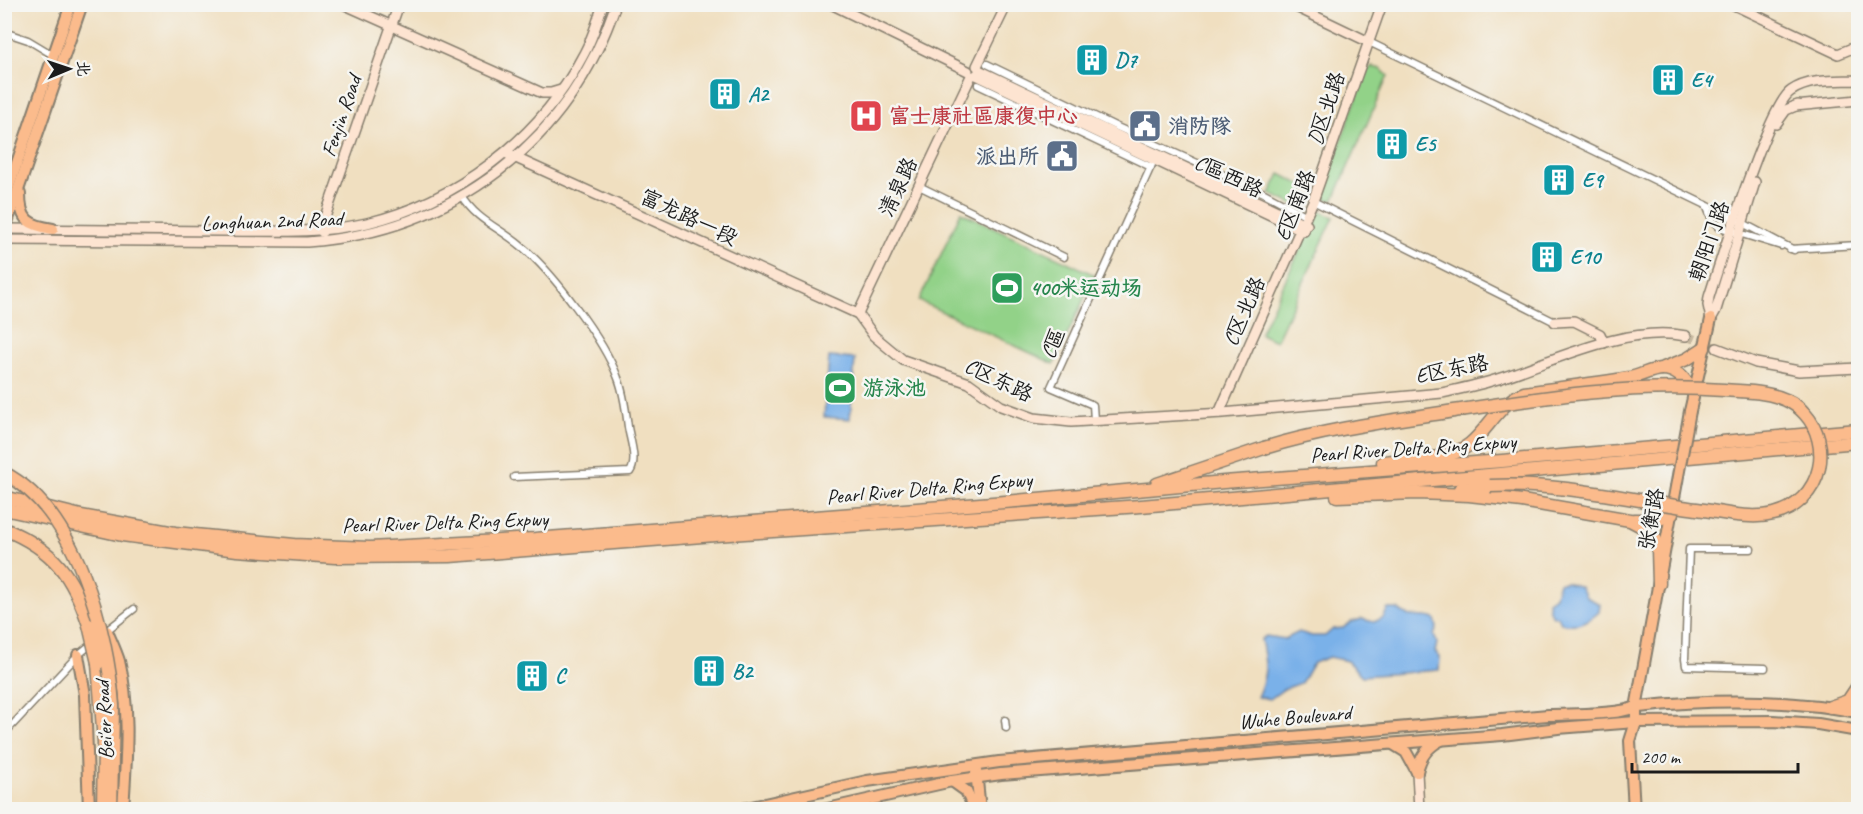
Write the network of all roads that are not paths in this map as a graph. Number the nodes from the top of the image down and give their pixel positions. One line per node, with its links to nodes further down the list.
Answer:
1 (71, 4): 18 (main road)
2 (82, 4): 31 (main road)
3 (343, 4): 14 (street)
4 (399, 4): 14 (street, Fenjin Road)
5 (603, 4): 21 (street, Longhuan 2nd Road)
6 (616, 4): 29 (street, Longhuan 2nd Road)
7 (831, 4): 19 (street)
8 (842, 4): 19 (street)
9 (1002, 4): 19 (street, 清泉路)
10 (1007, 4): 19 (street, 清泉路)
11 (1290, 4): 17 (street)
12 (1384, 4): 17 (street, E区南路)
13 (1732, 4): 16 (street)
14 (392, 26): 23 (street); 40 (street, Fenjin Road)
15 (4, 32): 18 (street)
16 (1858, 39)
17 (1370, 43): 35 (street, E区南路); 36 (street)
18 (53, 55): 34 (main road)
19 (975, 69): 30 (street, C區西路); 32 (street, 清泉路); 38 (street); 38 (street)
20 (1858, 80): 27 (street, 朝阳门路)
21 (561, 90): 23 (street); 26 (street, Longhuan 2nd Road)
22 (1858, 90): 24 (street)
23 (542, 93): 26 (street)
24 (1856, 100): 25 (street)
25 (1798, 105): 27 (street); 37 (street, 朝阳门路)
26 (548, 107): 28 (street, Longhuan 2nd Road)
27 (1777, 107): 37 (street, 朝阳门路)
28 (505, 153): 29 (street, 富龙路一段); 40 (street, Longhuan 2nd Road)
29 (516, 158): 33 (street, Longhuan 2nd Road); 47 (street, 富龙路一段)
30 (1152, 163): 30 (street); 38 (street, C區西路); 58 (street, C區)
31 (21, 183): 39 (main road); 41 (main road)
32 (919, 186): 46 (street); 47 (street, 清泉路)
33 (462, 196): 43 (street, Longhuan 2nd Road); 62 (street)
34 (5, 198)
35 (1315, 202): 38 (street, E区南路); 49 (street)
36 (1706, 205): 37 (street); 42 (street)
37 (1739, 221): 42 (street, 朝阳门路); 45 (street)
38 (1304, 225): 57 (street, C区北路)
39 (54, 229): 40 (street, Longhuan 2nd Road); 41 (street, Longhuan 2nd Road)
40 (322, 229): 43 (street, Fenjin Road)
41 (5, 232): 43 (street, Longhuan 2nd Road)
42 (1735, 233): 45 (street); 48 (street, 朝阳门路)
43 (323, 241)
44 (1858, 245): 45 (street)
45 (1794, 250)
46 (1064, 257)
47 (858, 314): 58 (street, C区东路)
48 (1711, 319): 52 (main road, 张衡路)
49 (1555, 322): 51 (street)
50 (1686, 336): 51 (street, E区东路)
51 (1604, 343): 57 (street, E区东路)
52 (1704, 348): 55 (highway); 56 (main road, 张衡路)
53 (1717, 348): 54 (street)
54 (1858, 368)
55 (1661, 369): 56 (highway); 63 (highway)
56 (1694, 393): 69 (main road, 张衡路, bridge)
57 (1221, 413): 58 (street, C区东路)
58 (1094, 420)
59 (1858, 430): 63 (highway, Pearl River Delta Ring Expwy)
60 (1858, 442): 67 (highway, Pearl River Delta Ring Expwy)
61 (4, 473): 99 (highway, bridge)
62 (514, 477)
63 (1224, 482): 64 (highway, Pearl River Delta Ring Expwy)
64 (1124, 492): 65 (highway, bridge); 66 (highway, Pearl River Delta Ring Expwy)
65 (1417, 493): 67 (highway); 70 (highway)
66 (4, 497)
67 (1141, 507): 68 (highway, Pearl River Delta Ring Expwy)
68 (4, 509)
69 (1672, 514): 70 (highway); 73 (main road, 张衡路)
70 (1630, 520): 73 (highway)
71 (4, 529): 98 (highway, bridge)
72 (1750, 549): 77 (street)
73 (1659, 584): 80 (main road, 张衡路)
74 (134, 609): 75 (street)
75 (107, 631): 76 (street); 100 (main road, Bei'er Road)
76 (78, 655): 86 (street); 97 (main road, Bei'er Road)
77 (1765, 668)
78 (1858, 686): 79 (highway)
79 (1830, 707): 80 (main road, Wuhe Boulevard); 81 (main road, Wuhe Boulevard)
80 (1636, 708): 83 (main road, 张衡路); 88 (main road, Wuhe Boulevard)
81 (1858, 712)
82 (1005, 720): 84 (street)
83 (1635, 725): 85 (main road, Wuhe Boulevard); 87 (main road, Wuhe Boulevard); 104 (main road); 105 (main road)
84 (1006, 728)
85 (1858, 731)
86 (4, 734)
87 (1442, 740): 89 (main road, Wuhe Boulevard); 92 (main road)
88 (1214, 743): 90 (main road); 91 (main road, Wuhe Boulevard)
89 (1392, 743): 90 (main road, Wuhe Boulevard); 92 (main road)
90 (1215, 757): 93 (main road, Wuhe Boulevard)
91 (974, 765): 94 (main road); 101 (main road, Wuhe Boulevard)
92 (1417, 772): 103 (street)
93 (1001, 774): 94 (main road, Wuhe Boulevard); 96 (main road)
94 (974, 778): 95 (main road, Wuhe Boulevard); 96 (main road)
95 (952, 781): 96 (main road); 102 (main road, Wuhe Boulevard)
96 (976, 808)
97 (89, 810)
98 (103, 810)
99 (111, 810)
100 (123, 810)
101 (738, 810)
102 (823, 810)
103 (1419, 810)
104 (1634, 810)
105 (1640, 810)

